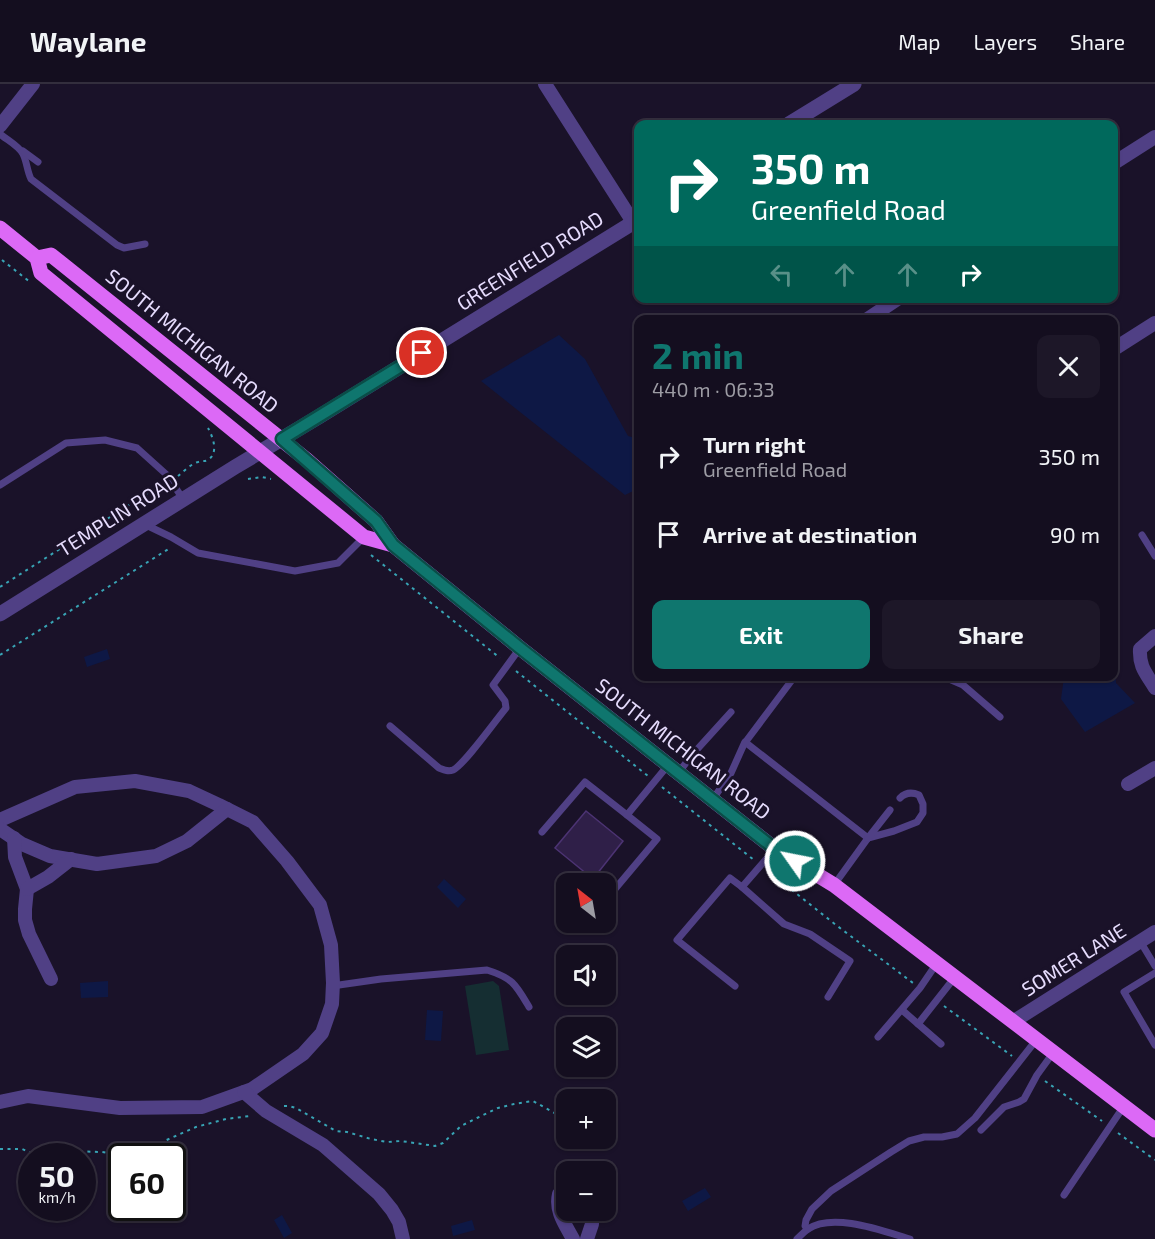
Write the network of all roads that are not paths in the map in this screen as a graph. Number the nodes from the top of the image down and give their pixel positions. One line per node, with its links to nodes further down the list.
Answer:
1 (33, 84): 5 (street)
2 (544, 84): 11 (street)
3 (854, 84): 4 (street)
4 (796, 120)
5 (0, 126)
6 (0, 134): 8 (lane)
7 (1155, 137): 9 (street)
8 (20, 149): 10 (lane); 14 (lane)
9 (1118, 160)
10 (38, 162)
11 (634, 218)
12 (634, 222): 20 (street, GREENFIELD ROAD)
13 (0, 228): 15 (main road, SOUTH MICHIGAN ROAD)
14 (145, 244)
15 (37, 258): 20 (main road, SOUTH MICHIGAN ROAD); 21 (main road, SOUTH MICHIGAN ROAD)
16 (892, 303): 17 (street)
17 (874, 315)
18 (1155, 323): 19 (street)
19 (1118, 346)
20 (282, 439): 21 (street, GREENFIELD ROAD); 27 (main road, SOUTH MICHIGAN ROAD)
21 (259, 452): 23 (street, TEMPLIN ROAD); 26 (main road, SOUTH MICHIGAN ROAD)
22 (0, 485): 23 (lane)
23 (183, 499): 24 (street, TEMPLIN ROAD)
24 (144, 524): 26 (lane); 29 (street, TEMPLIN ROAD)
25 (1142, 535): 28 (lane)
26 (361, 540): 27 (main road, SOUTH MICHIGAN ROAD)
27 (393, 545): 31 (main road, SOUTH MICHIGAN ROAD)
28 (1155, 556)
29 (0, 614)
30 (1155, 636): 34 (street)
31 (520, 648): 37 (lane); 39 (main road, SOUTH MICHIGAN ROAD)
32 (791, 681): 38 (lane)
33 (954, 681): 36 (lane)
34 (1155, 688)
35 (730, 712): 39 (lane)
36 (1000, 717)
37 (390, 726)
38 (746, 742): 43 (lane); 51 (lane)
39 (674, 768): 43 (main road, SOUTH MICHIGAN ROAD); 46 (lane)
40 (1155, 768): 41 (street)
41 (1128, 784)
42 (900, 798): 51 (lane)
43 (713, 799): 52 (main road, SOUTH MICHIGAN ROAD)
44 (227, 809): 47 (street); 53 (street); 65 (street)
45 (890, 810): 51 (lane)
46 (627, 815): 49 (lane); 56 (lane)
47 (0, 820)
48 (0, 829): 50 (street)
49 (542, 832)
50 (14, 838): 53 (street); 57 (street)
51 (868, 838): 54 (lane)
52 (775, 849): 54 (main road, SOUTH MICHIGAN ROAD); 55 (lane)
53 (71, 859): 57 (street)
54 (834, 885): 60 (main road, SOUTH MICHIGAN ROAD)
55 (742, 887): 66 (lane); 67 (lane)
56 (616, 888)
57 (27, 889): 64 (street)
58 (1155, 932): 59 (street, SOMER LANE)
59 (1140, 941): 61 (lane); 70 (street, SOMER LANE)
60 (937, 963): 63 (main road, SOUTH MICHIGAN ROAD); 69 (lane)
61 (1155, 966)
62 (1155, 973): 75 (lane)
63 (955, 977): 70 (main road, SOUTH MICHIGAN ROAD); 71 (lane)
64 (51, 979)
65 (332, 986): 68 (lane); 77 (street)
66 (735, 986)
67 (828, 997)
68 (529, 1007)
69 (902, 1010): 71 (lane); 72 (lane)
70 (1014, 1021): 73 (main road, SOUTH MICHIGAN ROAD)
71 (918, 1023): 74 (lane)
72 (878, 1037)
73 (1037, 1039): 76 (main road, SOUTH MICHIGAN ROAD); 85 (lane)
74 (941, 1044)
75 (1155, 1045)
76 (1053, 1053): 79 (main road, SOUTH MICHIGAN ROAD); 81 (lane)
77 (244, 1092): 78 (street); 86 (street)
78 (0, 1102)
79 (1124, 1106): 80 (main road, SOUTH MICHIGAN ROAD); 82 (lane)
80 (1155, 1130)
81 (981, 1131)
82 (1064, 1195)
83 (563, 1221): 87 (street)
84 (592, 1221): 88 (street)
85 (808, 1229): 89 (lane); 90 (lane)
86 (404, 1239)
87 (573, 1239)
88 (587, 1239)
89 (797, 1239)
90 (910, 1239)

